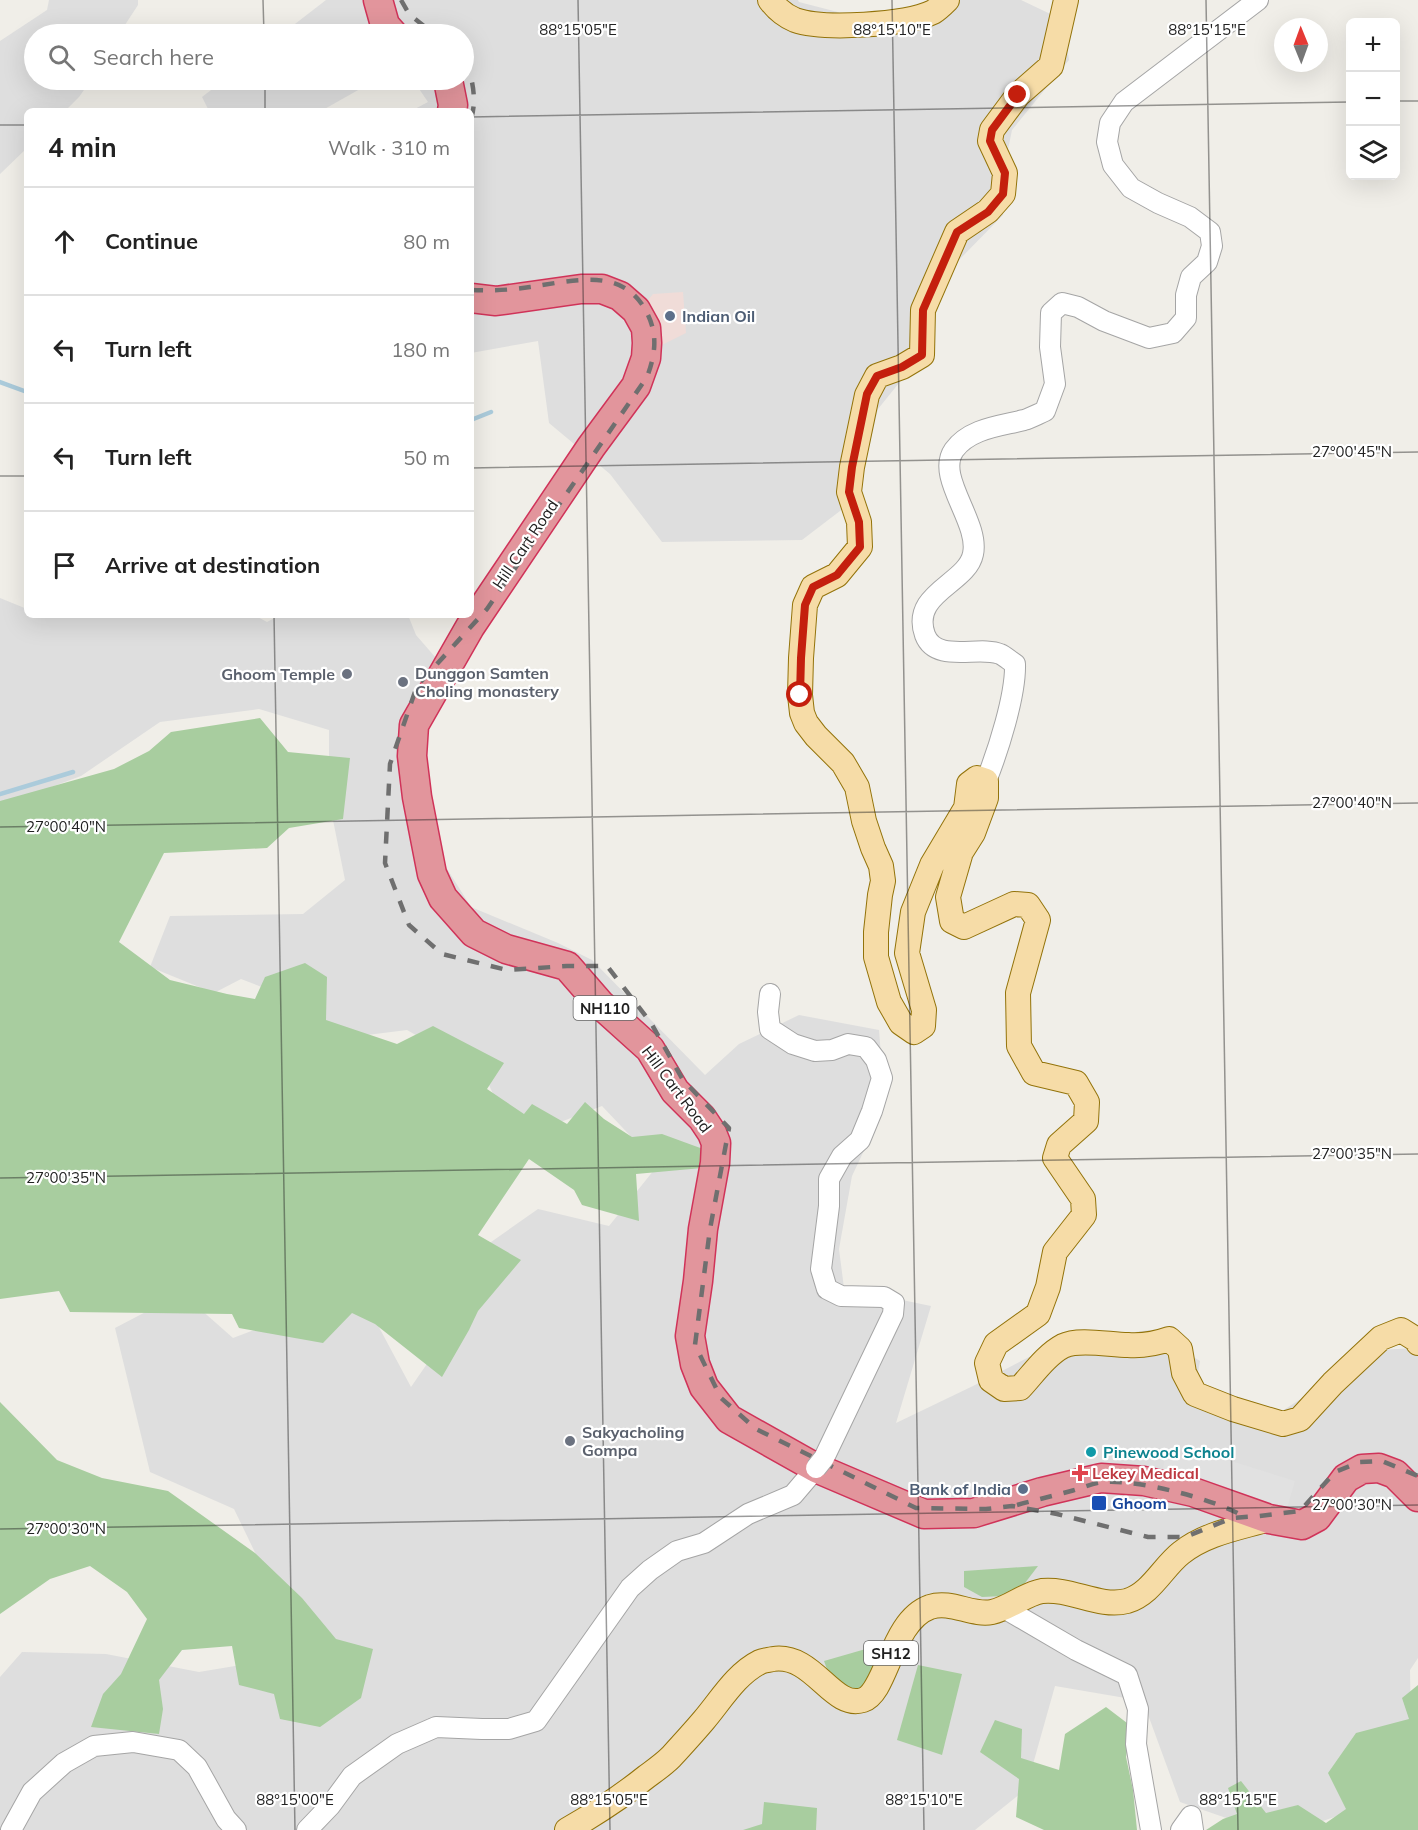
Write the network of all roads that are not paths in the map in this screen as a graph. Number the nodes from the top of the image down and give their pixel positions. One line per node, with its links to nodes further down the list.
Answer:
1 (378, 0): 6 (highway)
2 (770, 0): 3 (main road)
3 (947, 0)
4 (1066, 0): 10 (main road)
5 (1258, 0): 10 (street)
6 (385, 24)
7 (450, 90): 8 (highway)
8 (452, 108)
9 (474, 298): 13 (highway, Hill Cart Road / NH110)
10 (986, 781): 12 (main road)
11 (770, 994): 13 (street)
12 (1418, 1343)
13 (820, 1463): 15 (highway, Hill Cart Road / NH110); 19 (street)
14 (1418, 1497): 15 (highway, Hill Cart Road / NH110)
15 (1269, 1519): 16 (main road, SH12)
16 (1004, 1608): 20 (main road, SH12); 21 (street)
17 (14, 1828): 18 (street)
18 (237, 1830)
19 (307, 1830)
20 (567, 1830)
21 (1151, 1830)
22 (1181, 1830): 23 (street)
23 (1192, 1830)

